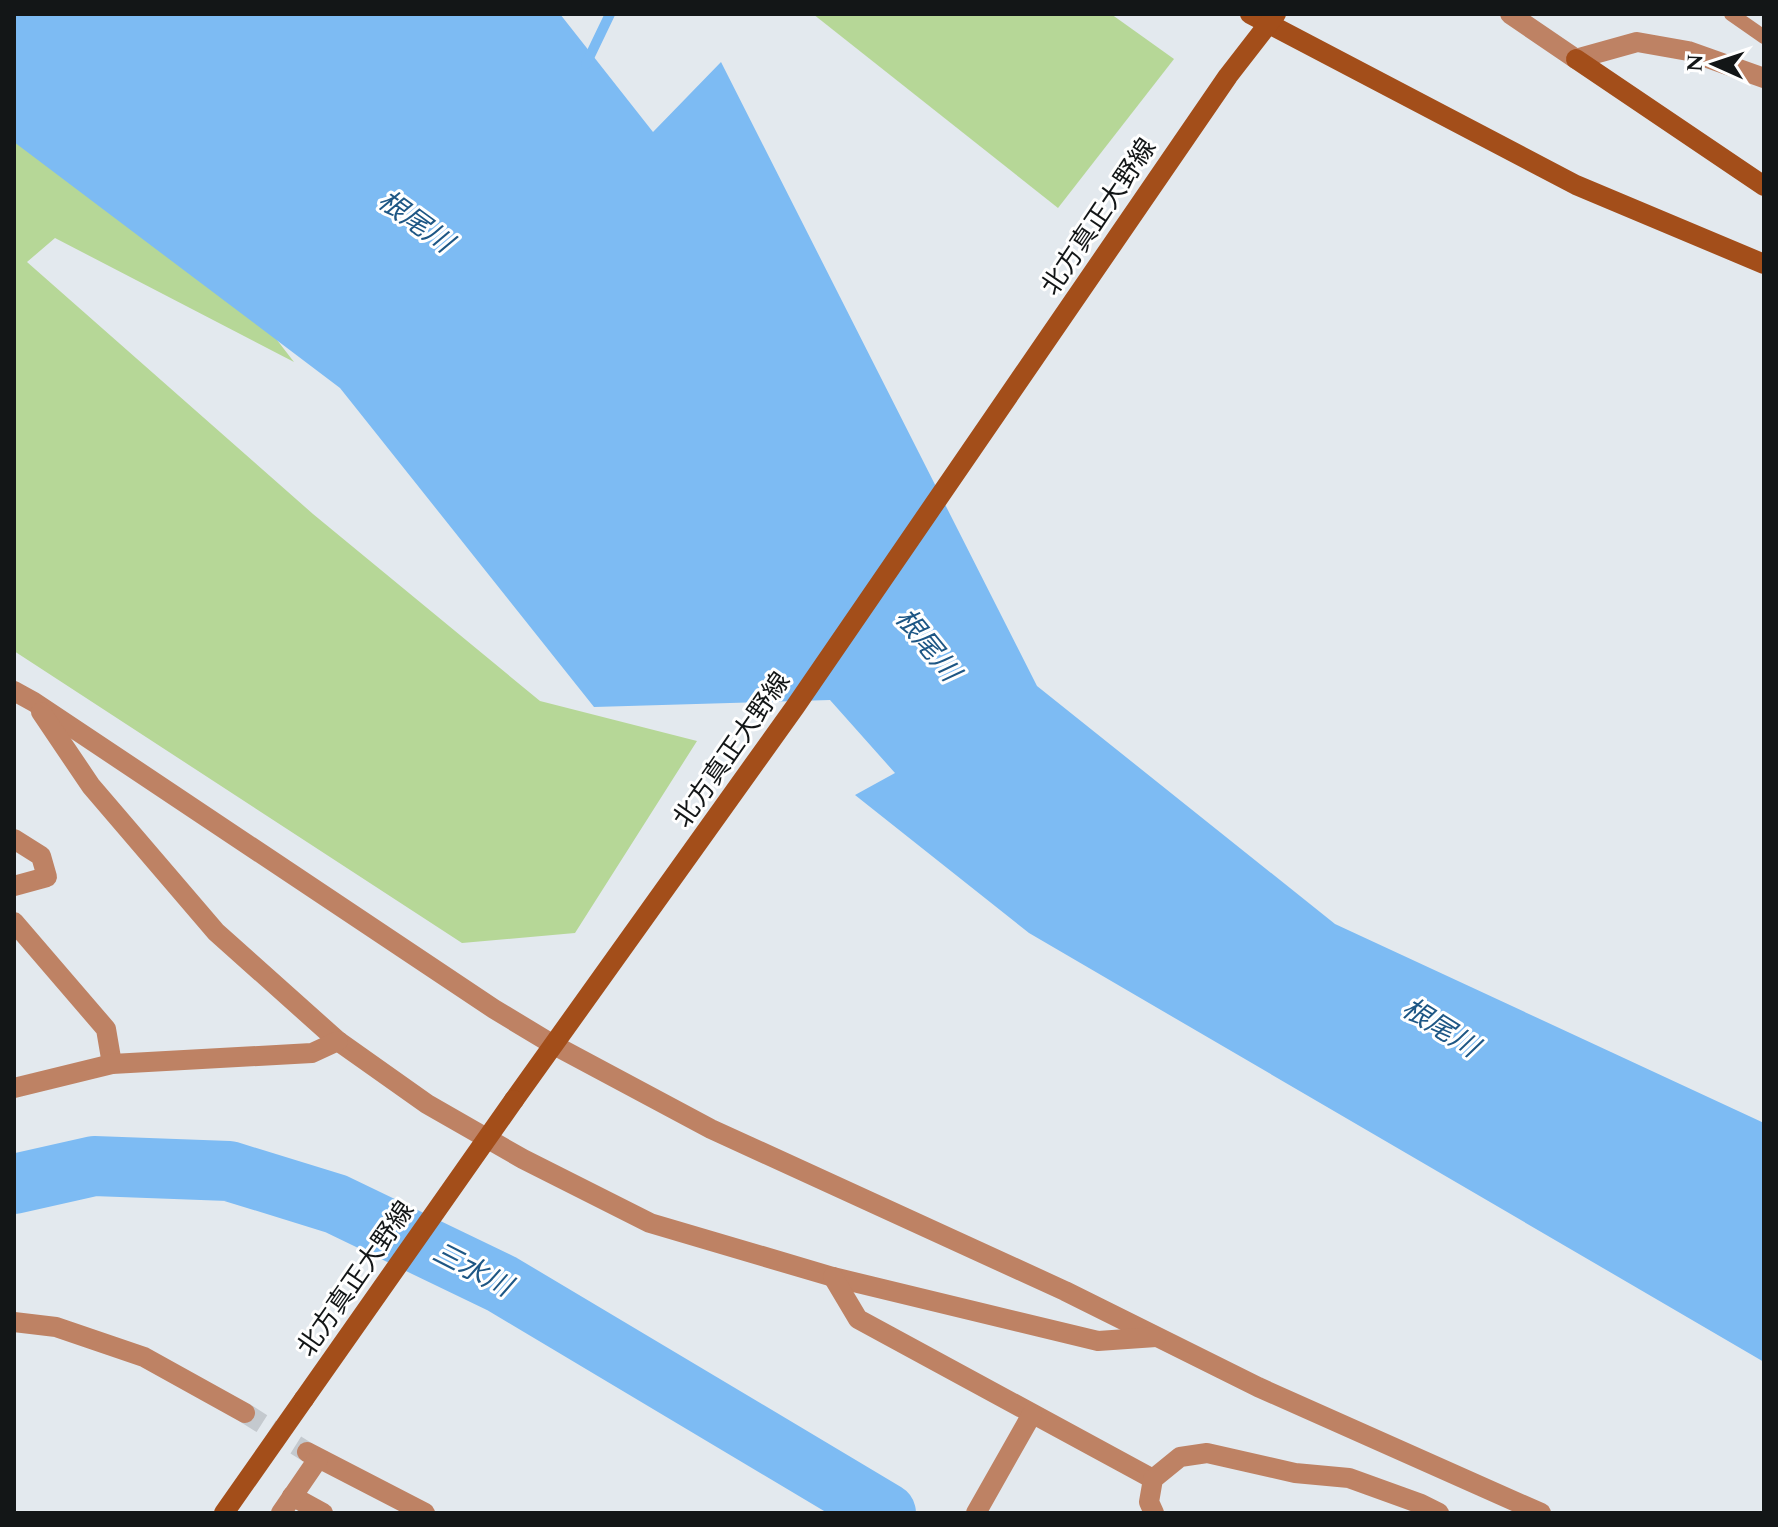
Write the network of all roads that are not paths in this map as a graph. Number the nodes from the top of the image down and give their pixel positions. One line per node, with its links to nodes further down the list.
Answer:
1 (1250, 14): 4 (main road)
2 (1510, 14): 6 (street)
3 (1731, 14): 5 (lane)
4 (1273, 19): 9 (main road); 16 (main road, 北方真正大野線)
5 (1764, 37)
6 (1576, 59): 7 (street); 8 (main road)
7 (1764, 78)
8 (1764, 186)
9 (1764, 264)
10 (14, 691): 11 (street)
11 (34, 702): 15 (street); 16 (street)
12 (14, 839): 13 (street)
13 (14, 886)
14 (14, 922): 17 (street)
15 (338, 1041): 17 (street); 19 (street)
16 (552, 1044): 21 (street); 26 (main road, 北方真正大野線, bridge)
17 (112, 1064): 18 (street)
18 (14, 1088)
19 (833, 1277): 21 (street); 23 (street)
20 (14, 1322): 22 (street)
21 (1158, 1337): 32 (street)
22 (245, 1413)
23 (1032, 1414): 24 (street); 29 (street)
24 (1153, 1479): 30 (street); 31 (street)
25 (286, 1505): 27 (street); 28 (street)
26 (224, 1513)
27 (323, 1513)
28 (425, 1513)
29 (976, 1513)
30 (1154, 1513)
31 (1439, 1513)
32 (1541, 1513)

